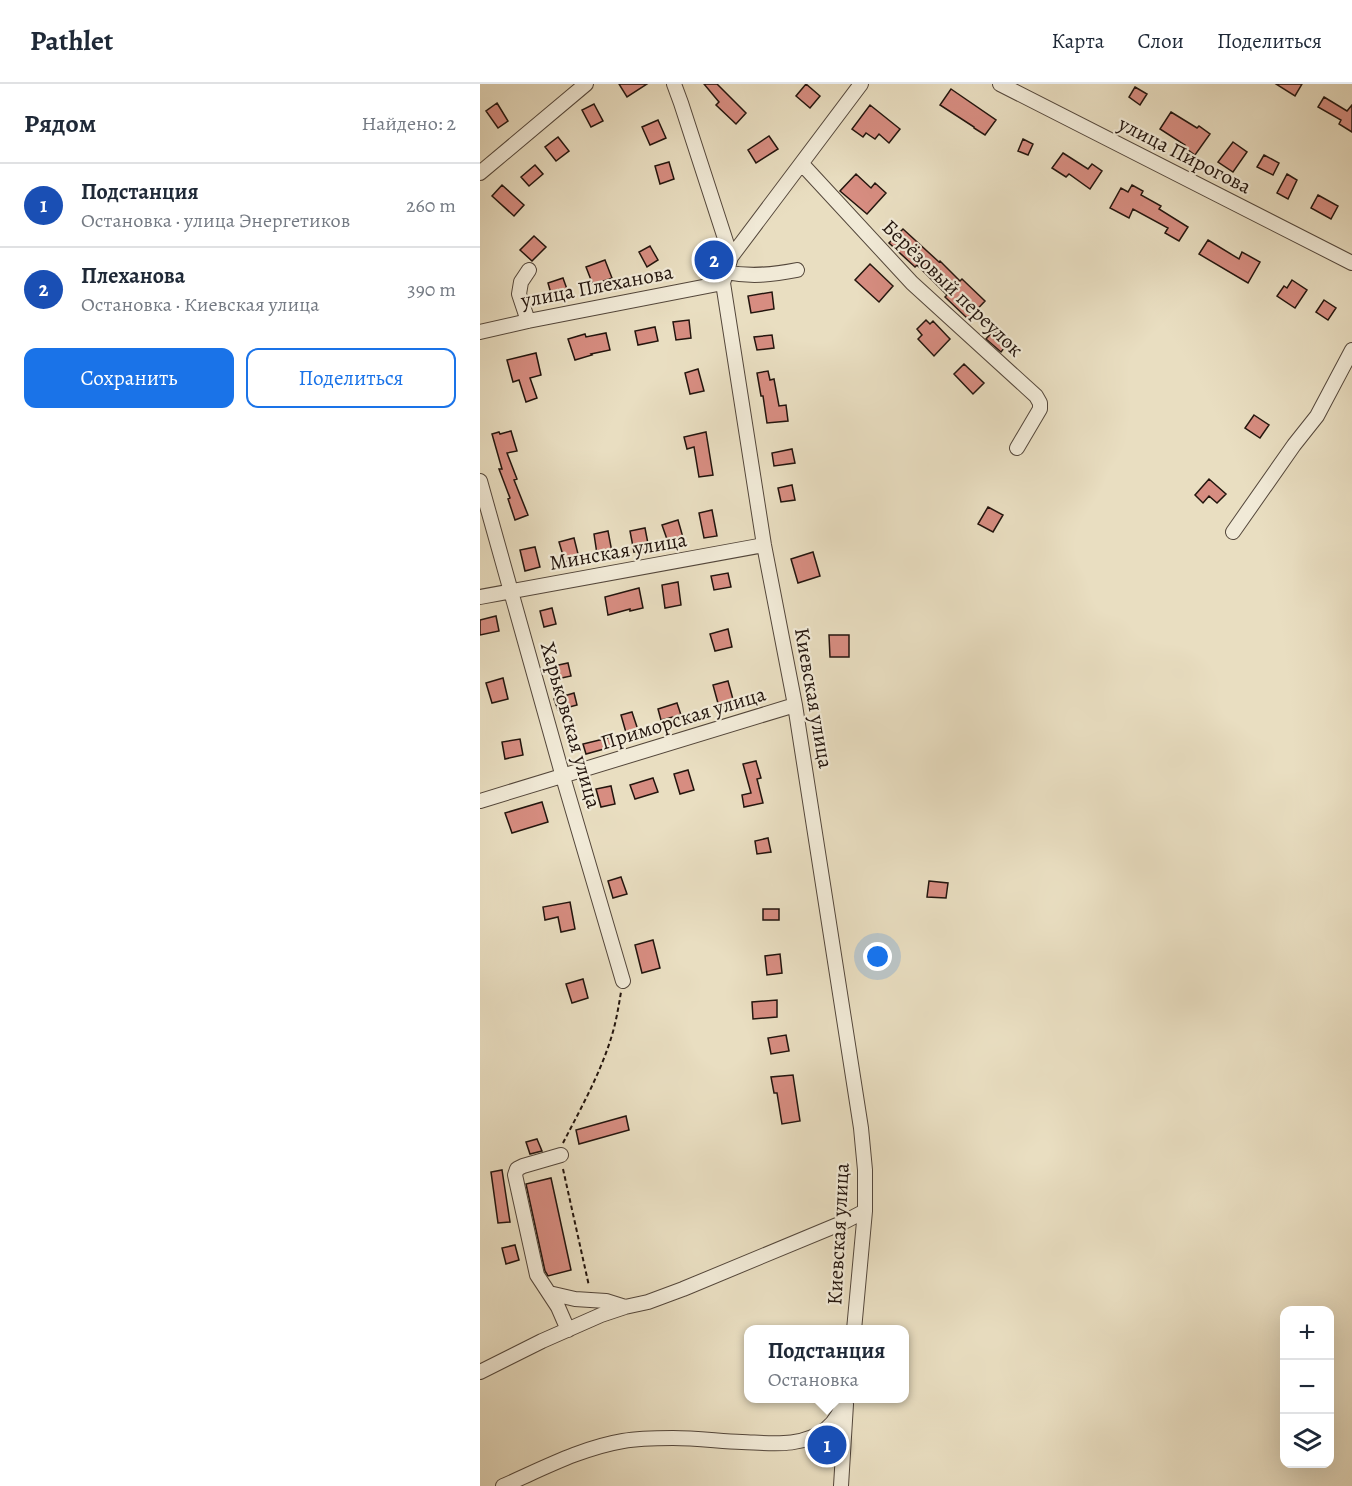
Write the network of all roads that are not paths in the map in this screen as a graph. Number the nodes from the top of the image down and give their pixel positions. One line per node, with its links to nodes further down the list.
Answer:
1 (586, 84): 6 (street)
2 (674, 84): 7 (street)
3 (861, 84): 5 (street)
4 (1000, 84): 8 (street, улица Пирогова)
5 (802, 164): 7 (street); 15 (street, Берёзовый переулок)
6 (480, 173)
7 (731, 257): 11 (street)
8 (1352, 263)
9 (529, 270): 12 (street)
10 (797, 270): 11 (street, улица Плеханова)
11 (724, 277): 12 (street, улица Плеханова); 18 (street, Киевская улица)
12 (528, 321): 13 (street, улица Плеханова)
13 (480, 332)
14 (1352, 350): 17 (street)
15 (1017, 448)
16 (480, 481): 19 (street, Харьковская улица)
17 (1233, 532)
18 (764, 545): 19 (street, Минская улица); 21 (street, Киевская улица)
19 (512, 592): 20 (street, Минская улица); 22 (street, Харьковская улица)
20 (480, 597)
21 (795, 705): 22 (street, Приморская улица); 26 (street, Киевская улица)
22 (563, 777): 23 (street, Приморская улица); 24 (street, Харьковская улица)
23 (480, 801)
24 (623, 981)
25 (561, 1155): 27 (street)
26 (865, 1211): 28 (street); 29 (street, Киевская улица)
27 (549, 1293): 28 (street); 30 (street)
28 (625, 1307): 30 (street)
29 (854, 1325)
30 (568, 1330): 31 (street)
31 (480, 1372)
32 (844, 1403): 34 (street)
33 (846, 1403): 35 (street)
34 (503, 1486)
35 (841, 1486)

